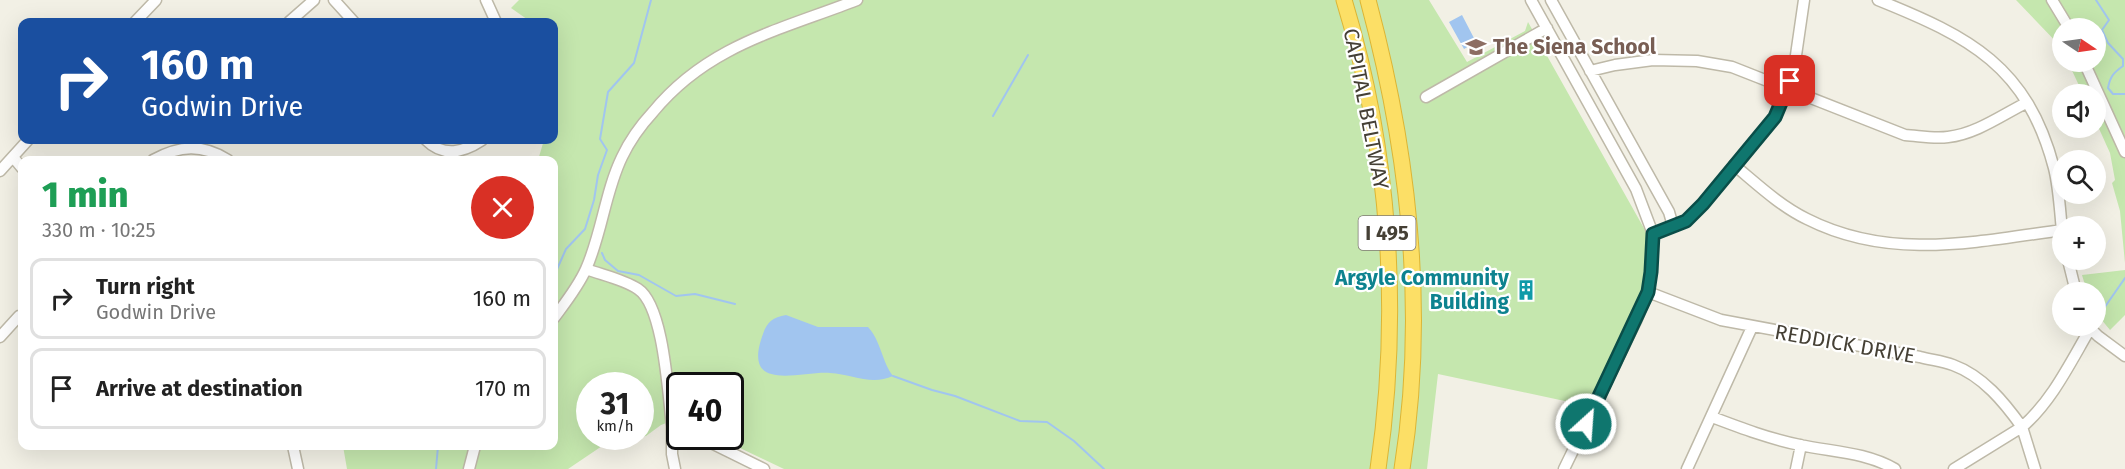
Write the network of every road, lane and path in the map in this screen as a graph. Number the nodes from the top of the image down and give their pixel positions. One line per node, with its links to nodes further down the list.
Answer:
1 (156, 0): 13 (street)
2 (314, 0): 14 (street)
3 (334, 0): 15 (street)
4 (486, 0): 16 (street)
5 (857, 0): 38 (street)
6 (1344, 0): 59 (highway, CAPITAL BELTWAY / I 495)
7 (1368, 0): 60 (highway, CAPITAL BELTWAY / I 495)
8 (1531, 0): 18 (street)
9 (1551, 0): 19 (street)
10 (1804, 0): 21 (street)
11 (1878, 0): 23 (street)
12 (2052, 0): 17 (street)
13 (139, 18)
14 (294, 18)
15 (350, 18)
16 (494, 18)
17 (2063, 18)
18 (1547, 28): 22 (street); 37 (street)
19 (1590, 71): 21 (street); 35 (street)
20 (2089, 72): 27 (street)
21 (1787, 87): 23 (street); 32 (street)
22 (1426, 97)
23 (2026, 103): 34 (street)
24 (24, 144): 30 (street)
25 (433, 144): 26 (street)
26 (475, 144)
27 (2125, 152)
28 (160, 156): 29 (street)
29 (221, 156)
30 (13, 157): 31 (street); 33 (street)
31 (18, 163)
32 (1734, 165): 35 (street); 36 (street)
33 (0, 171)
34 (2060, 216)
35 (1673, 226): 37 (street)
36 (2052, 232)
37 (1653, 234): 39 (street)
38 (586, 269): 40 (street); 47 (street)
39 (1648, 292): 42 (street, REDDICK DRIVE); 61 (street)
40 (558, 312)
41 (18, 317): 45 (street)
42 (1752, 327): 48 (street); 49 (street, REDDICK DRIVE)
43 (2084, 336): 49 (street)
44 (2100, 336): 46 (street)
45 (0, 337)
46 (2125, 356)
47 (666, 372)
48 (1712, 417): 50 (street); 62 (street)
49 (2022, 427): 65 (street); 66 (street)
50 (1801, 445): 63 (street); 64 (street)
51 (294, 450): 55 (street)
52 (474, 450): 56 (street)
53 (673, 450): 57 (street)
54 (725, 450): 58 (street)
55 (298, 469)
56 (469, 469)
57 (675, 469)
58 (764, 469)
59 (1378, 469)
60 (1402, 469)
61 (1564, 469)
62 (1687, 469)
63 (1796, 469)
64 (1895, 469)
65 (1954, 469)
66 (2035, 469)

